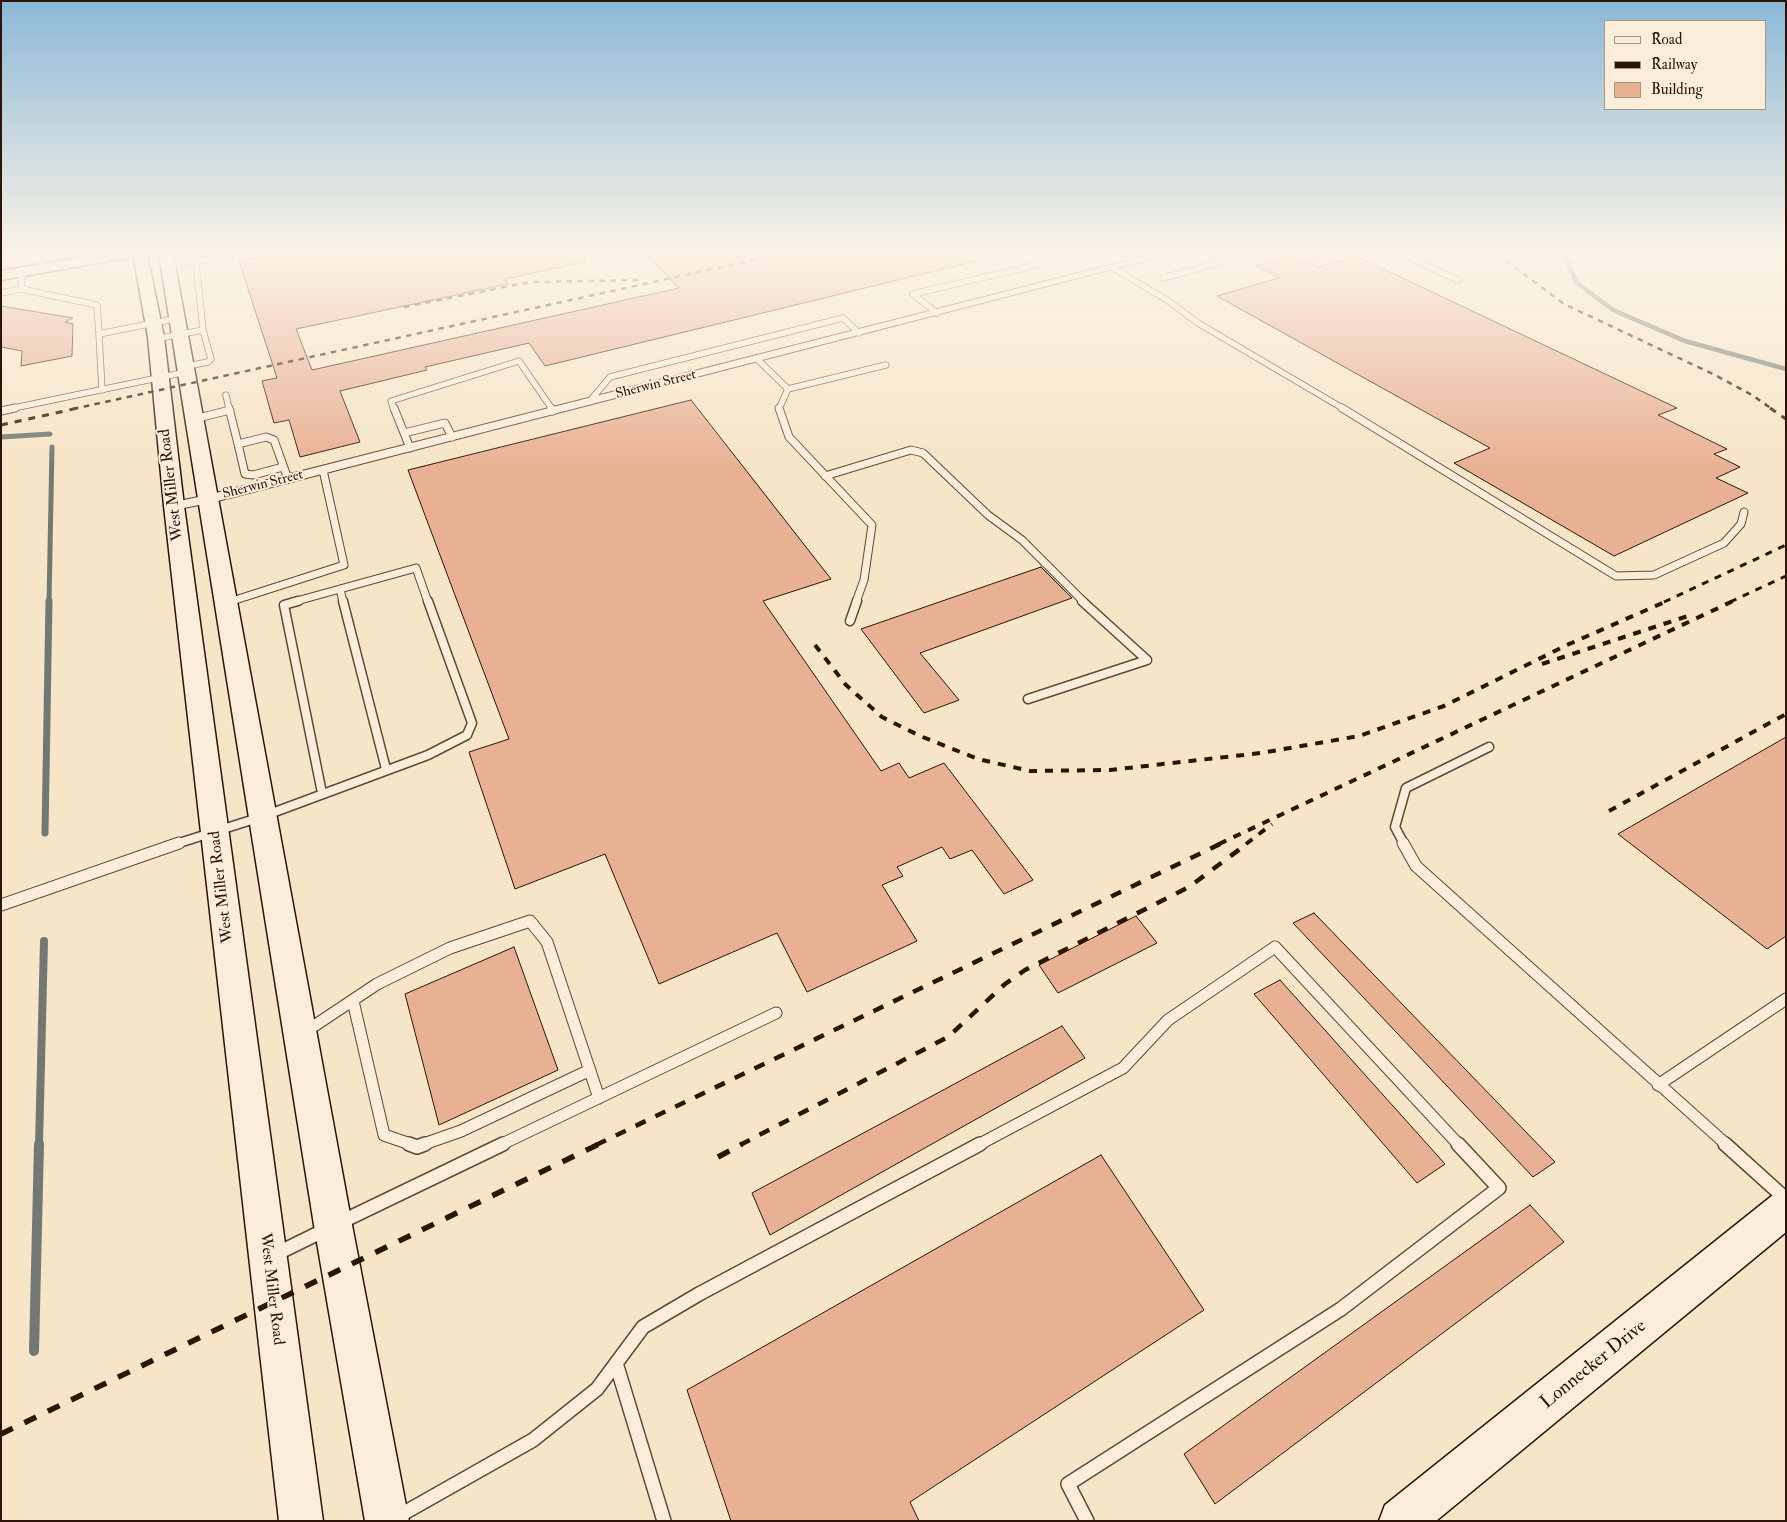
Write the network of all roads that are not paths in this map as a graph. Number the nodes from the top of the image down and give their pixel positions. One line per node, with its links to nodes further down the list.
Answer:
1 (98, 325): 12 (lane)
2 (166, 325): 9 (main road, West Miller Road)
3 (167, 325): 9 (main road)
4 (202, 325): 10 (lane)
5 (815, 325): 19 (lane)
6 (850, 325): 11 (lane)
7 (890, 325): 11 (street, Sherwin Street)
8 (1201, 325): 33 (lane)
9 (167, 329): 10 (lane); 12 (lane); 15 (main road, West Miller Road)
10 (203, 330): 15 (lane)
11 (859, 333): 13 (street, Sherwin Street)
12 (99, 334): 17 (lane)
13 (757, 359): 16 (lane); 19 (street, Sherwin Street)
14 (886, 365): 16 (lane)
15 (176, 374): 17 (lane); 23 (main road, West Miller Road); 32 (main road, West Miller Road)
16 (788, 389): 30 (lane)
17 (102, 390): 21 (lane)
18 (226, 395): 20 (lane)
19 (589, 402): 22 (street, Sherwin Street)
20 (230, 410): 23 (lane); 26 (lane)
21 (1, 411)
22 (552, 411): 24 (lane); 25 (street, Sherwin Street)
23 (194, 419): 31 (main road, West Miller Road)
24 (404, 433): 25 (lane); 27 (lane)
25 (452, 437): 27 (street, Sherwin Street)
26 (238, 444): 29 (lane); 29 (lane)
27 (410, 448): 28 (street, Sherwin Street)
28 (323, 470): 29 (street, Sherwin Street); 35 (lane)
29 (286, 473): 31 (street, Sherwin Street)
30 (825, 476): 36 (lane); 37 (lane)
31 (209, 499): 32 (street, Sherwin Street); 35 (main road, West Miller Road)
32 (174, 506): 42 (main road, West Miller Road)
33 (1744, 512)
34 (340, 588): 39 (lane); 39 (lane); 40 (lane)
35 (227, 603): 41 (main road, West Miller Road)
36 (850, 621)
37 (1028, 700)
38 (1489, 747): 49 (lane)
39 (386, 769): 40 (lane)
40 (322, 792): 41 (lane)
41 (264, 816): 42 (lane); 47 (main road, West Miller Road)
42 (215, 830): 43 (lane); 54 (main road, West Miller Road)
43 (1, 905)
44 (1786, 999): 49 (lane)
45 (353, 1001): 47 (lane); 48 (lane); 48 (lane)
46 (776, 1014): 50 (lane)
47 (301, 1035): 53 (main road, West Miller Road)
48 (590, 1070): 50 (lane)
49 (1658, 1086): 51 (lane)
50 (599, 1098): 53 (lane)
51 (1786, 1200)
52 (1786, 1208): 61 (main road, Lonnecker Drive)
53 (333, 1225): 54 (lane); 57 (main road, West Miller Road)
54 (267, 1259): 56 (main road, West Miller Road)
55 (616, 1363): 58 (lane); 59 (lane); 60 (lane)
56 (301, 1521)
57 (387, 1521)
58 (391, 1521)
59 (664, 1521)
60 (1088, 1521)
61 (1401, 1521)

